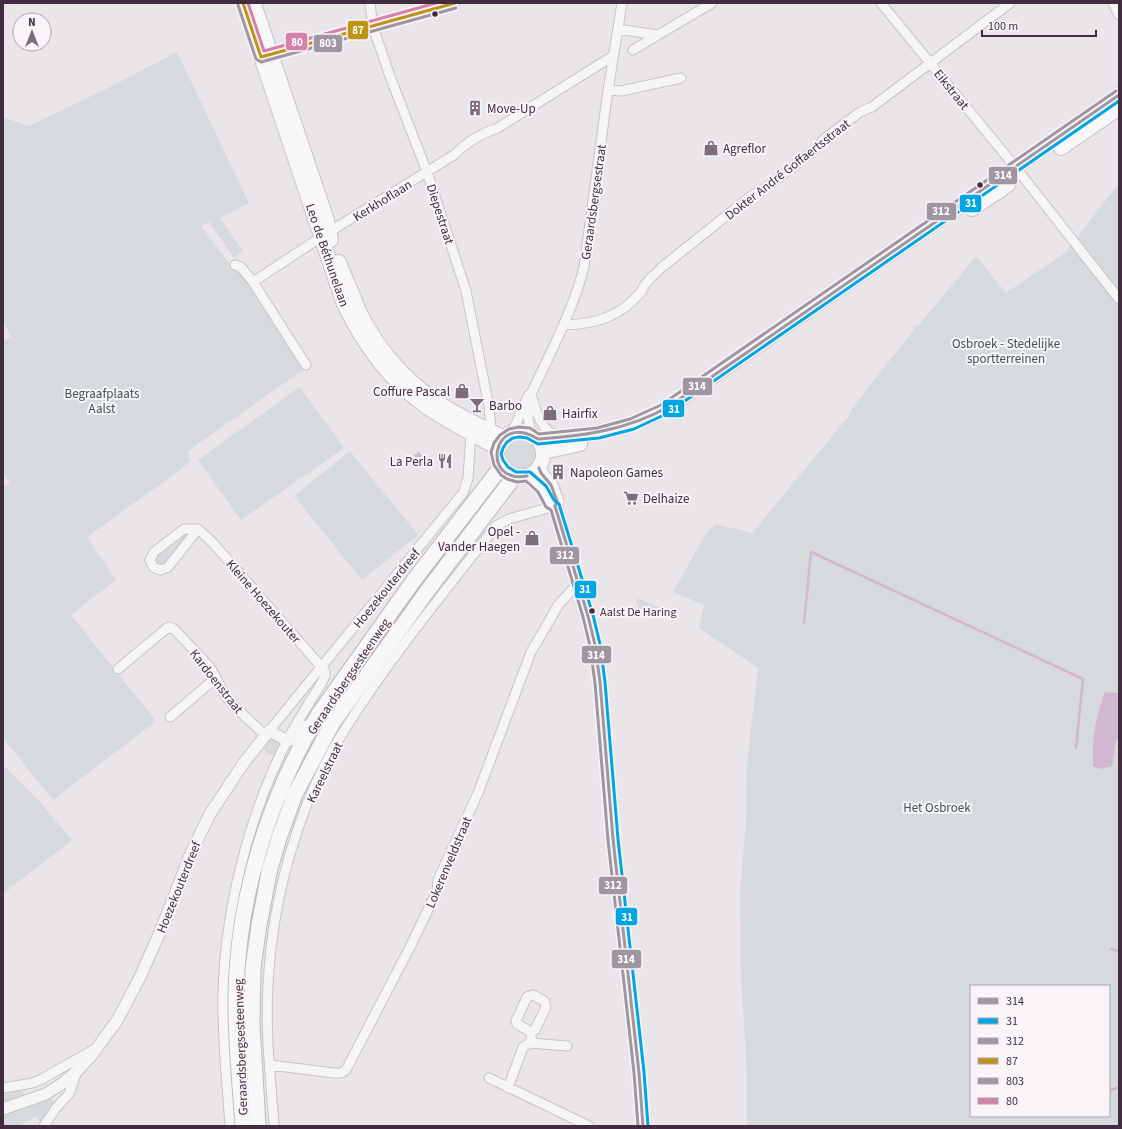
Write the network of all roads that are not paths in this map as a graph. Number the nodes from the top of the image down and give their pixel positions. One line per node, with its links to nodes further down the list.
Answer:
1 (243, 3): 15 (main road, Leo de Béthunelaan)
2 (253, 3): 15 (main road, Leo de Béthunelaan)
3 (370, 3): 11 (street, Diepestraat)
4 (455, 3): 11 (street)
5 (622, 3): 12 (street, Geraardsbergsestraat)
6 (712, 3): 13 (street)
7 (881, 3): 17 (street, Eikstraat)
8 (1010, 3): 17 (street, Dokter André Goffaertsstraat)
9 (1113, 3): 10 (street)
10 (1119, 15)
11 (373, 27): 15 (street); 23 (street, Diepestraat)
12 (618, 29): 13 (street); 16 (street, Geraardsbergsestraat)
13 (658, 35): 14 (street)
14 (633, 50)
15 (266, 56): 24 (main road, Leo de Béthunelaan)
16 (613, 56): 19 (street, Geraardsbergsestraat); 23 (street, Kerkhoflaan)
17 (931, 63): 22 (street, Eikstraat); 28 (street, Dokter André Goffaertsstraat)
18 (681, 78): 19 (street)
19 (608, 90): 28 (street, Geraardsbergsestraat)
20 (1119, 95): 22 (main road)
21 (1119, 108): 22 (main road)
22 (1019, 171): 27 (street, Eikstraat); 33 (main road); 35 (main road)
23 (427, 172): 24 (street, Kerkhoflaan); 31 (street, Diepestraat)
24 (325, 235): 26 (street, Kerkhoflaan); 31 (main road, Leo de Béthunelaan); 32 (main road, Leo de Béthunelaan)
25 (235, 266): 26 (street)
26 (253, 282): 29 (street)
27 (1119, 299)
28 (564, 325): 30 (street, Geraardsbergsestraat)
29 (306, 365)
30 (532, 395): 33 (street); 34 (street, Geraardsbergsestraat); 35 (street, Geraardsbergsestraat)
31 (491, 431): 34 (main road, Leo de Béthunelaan)
32 (472, 433): 34 (main road, Leo de Béthunelaan); 43 (street, Hoezekouterdreef)
33 (562, 438): 35 (main road)
34 (504, 440): 35 (main road); 36 (main road)
35 (537, 441): 37 (main road)
36 (501, 468): 38 (main road); 45 (highway, Geraardsbergsesteenweg)
37 (539, 468): 38 (main road); 39 (main road)
38 (521, 477): 39 (main road); 62 (highway, Geraardsbergsesteenweg)
39 (555, 506): 41 (main road); 53 (street, Kareelstraat)
40 (198, 529): 40 (street); 43 (street, Kleine Hoezekouter)
41 (580, 586): 53 (street, Lokerenveldstraat); 65 (main road)
42 (118, 669): 44 (street, Kardoenstraat)
43 (323, 672): 47 (street, Hoezekouterdreef); 48 (street, Hoezekouterdreef)
44 (216, 678): 46 (street); 47 (street, Kardoenstraat)
45 (318, 715): 48 (street); 61 (highway, Geraardsbergsesteenweg)
46 (170, 717)
47 (267, 733): 48 (street); 52 (street, Hoezekouterdreef)
48 (287, 741): 60 (street, Hoezekouterdreef)
49 (531, 1032): 50 (street)
50 (531, 1043): 51 (street); 57 (street)
51 (568, 1046)
52 (97, 1048): 54 (street, Hoezekouterdreef); 56 (street, Hoezekouterdreef)
53 (270, 1065): 63 (street, Kareelstraat)
54 (77, 1071): 58 (street, Hoezekouterdreef); 59 (street, Hoezekouterdreef)
55 (489, 1078): 57 (street)
56 (3, 1088)
57 (508, 1088): 64 (street)
58 (3, 1109)
59 (44, 1126)
60 (230, 1126)
61 (243, 1126)
62 (258, 1126)
63 (274, 1126)
64 (589, 1126)
65 (643, 1126)

